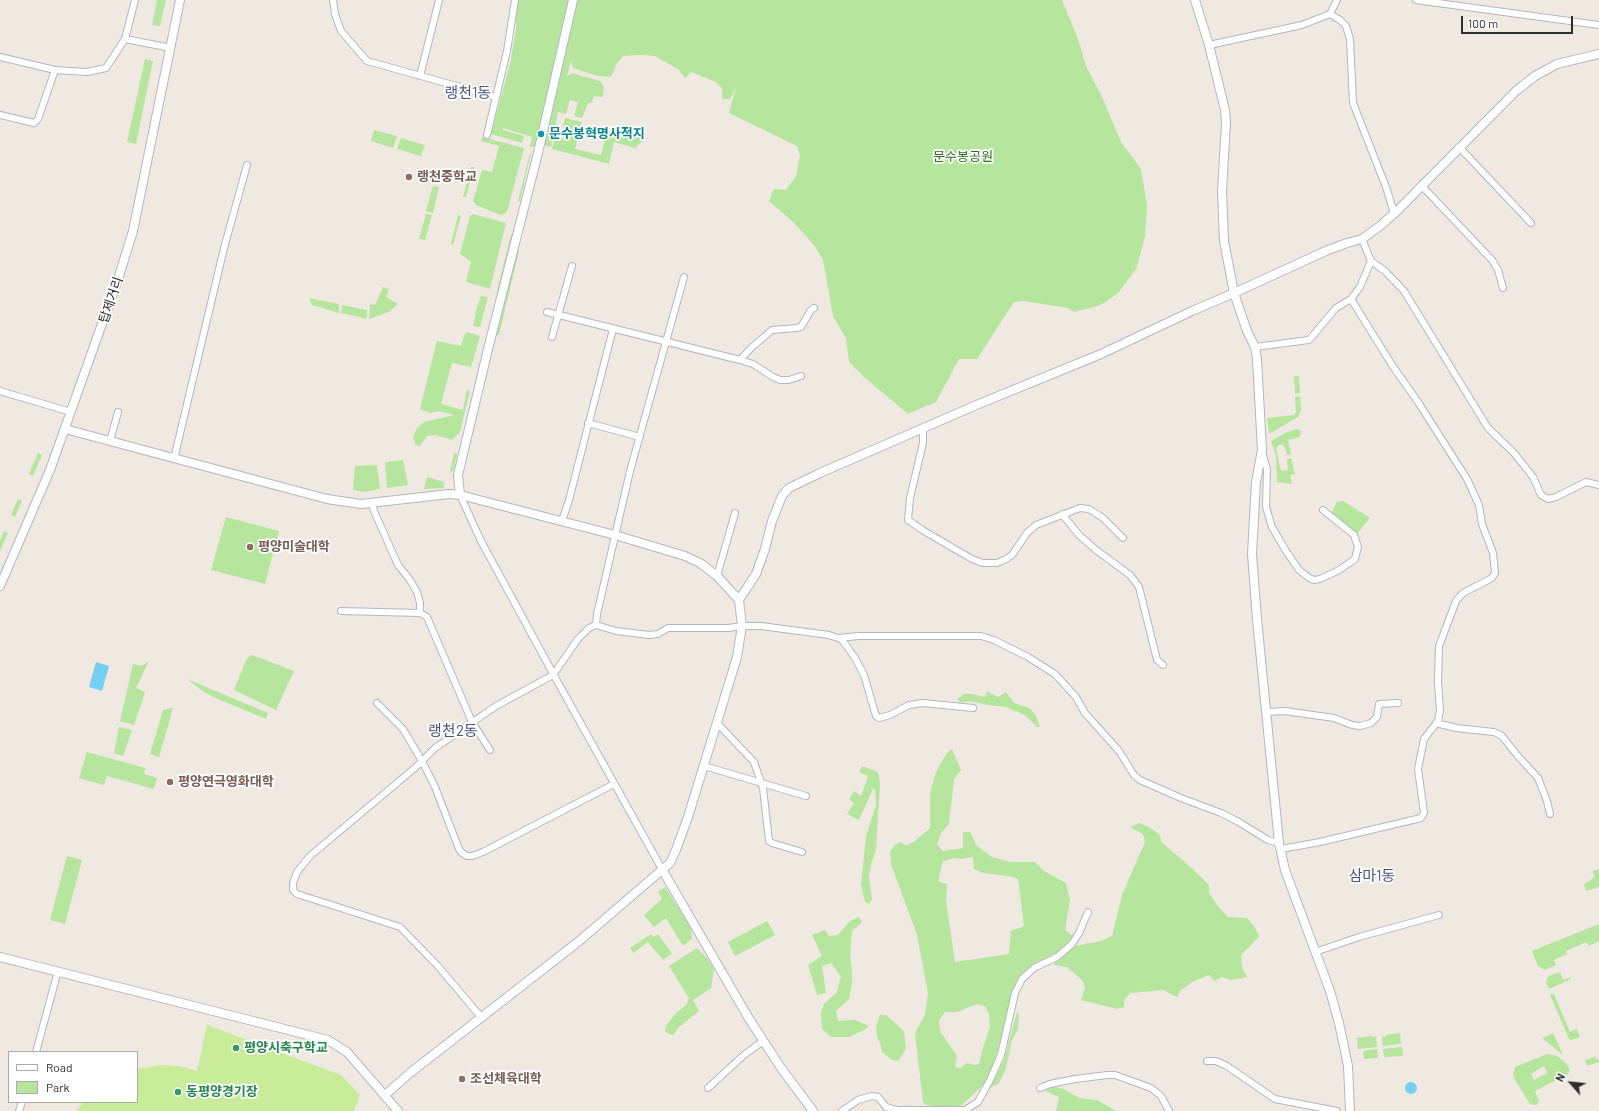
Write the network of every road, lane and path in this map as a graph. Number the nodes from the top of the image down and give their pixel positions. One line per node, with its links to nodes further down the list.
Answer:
1 (135, 0): 12 (street)
2 (180, 0): 14 (street, 탑제거리)
3 (333, 0): 18 (street)
4 (439, 0): 18 (street)
5 (515, 0): 19 (street)
6 (573, 0): 54 (street)
7 (1195, 0): 13 (street)
8 (1338, 0): 10 (street)
9 (1416, 0): 11 (street)
10 (1330, 14): 13 (street); 25 (street)
11 (1599, 25)
12 (125, 39): 14 (street); 17 (street)
13 (1208, 45): 32 (street)
14 (171, 48): 44 (street, 탑제거리)
15 (1599, 54): 22 (street)
16 (0, 56): 17 (street)
17 (55, 70): 20 (street)
18 (420, 76): 19 (street)
19 (496, 97): 21 (street)
20 (0, 115)
21 (487, 135)
22 (1459, 147): 24 (street); 26 (street)
23 (247, 165): 52 (street)
24 (1421, 185): 25 (street); 31 (street)
25 (1394, 213): 27 (street)
26 (1531, 223)
27 (1362, 239): 28 (street); 32 (street)
28 (1371, 261): 33 (street); 53 (street)
29 (572, 266): 36 (street)
30 (684, 277): 39 (street)
31 (1503, 288)
32 (1234, 294): 40 (street); 48 (street)
33 (1351, 300): 40 (street); 78 (street)
34 (814, 308): 41 (street)
35 (547, 312): 36 (street)
36 (559, 315): 37 (street); 38 (street)
37 (613, 329): 39 (street); 46 (street)
38 (552, 337)
39 (666, 342): 41 (street); 49 (street)
40 (1255, 347): 51 (street)
41 (740, 360): 42 (street)
42 (801, 376)
43 (0, 391): 44 (street)
44 (71, 412): 47 (street, 탑제거리)
45 (118, 412): 50 (street)
46 (588, 423): 49 (street); 59 (street)
47 (65, 429): 50 (street); 62 (street, 탑제거리)
48 (923, 429): 58 (street); 65 (street)
49 (640, 437): 60 (street)
50 (110, 441): 52 (street)
51 (1262, 450): 56 (street); 76 (street)
52 (174, 459): 55 (street)
53 (1599, 485)
54 (460, 495): 55 (street); 59 (street); 72 (street)
55 (372, 502): 67 (street)
56 (1323, 510)
57 (735, 513): 63 (street)
58 (1062, 514): 61 (street); 71 (street)
59 (562, 521): 60 (street)
60 (615, 535): 63 (street); 68 (street)
61 (1123, 538)
62 (4, 568): 64 (street, 탑제거리)
63 (717, 576): 65 (street)
64 (0, 586)
65 (739, 600): 69 (street)
66 (341, 611): 67 (street)
67 (420, 613): 77 (street)
68 (596, 625): 69 (street); 72 (street)
69 (742, 626): 70 (street); 79 (street)
70 (838, 638): 75 (street); 87 (street)
71 (1163, 665)
72 (553, 675): 77 (street); 84 (street)
73 (377, 703): 81 (street)
74 (1398, 703): 76 (street)
75 (973, 708)
76 (1266, 712): 87 (street)
77 (472, 722): 80 (street); 81 (street)
78 (1436, 723): 86 (street); 87 (street)
79 (717, 724): 82 (street); 83 (street)
80 (490, 750)
81 (422, 761): 84 (street); 95 (street)
82 (704, 766): 83 (street); 89 (street)
83 (761, 783): 85 (street); 88 (street)
84 (614, 784): 89 (street)
85 (806, 796)
86 (1550, 814)
87 (1280, 846): 92 (street)
88 (802, 852)
89 (663, 870): 95 (street); 96 (street)
90 (1088, 912): 104 (street)
91 (1439, 915): 92 (street)
92 (1315, 952): 107 (street)
93 (0, 957): 94 (street)
94 (58, 971): 97 (street); 101 (street)
95 (481, 1017): 101 (street)
96 (763, 1041): 99 (street); 103 (street)
97 (36, 1051)
98 (1208, 1062): 106 (street)
99 (708, 1088)
100 (1040, 1088): 105 (street)
101 (385, 1095): 102 (street)
102 (398, 1111)
103 (813, 1111)
104 (842, 1111)
105 (1170, 1111)
106 (1337, 1111)
107 (1350, 1111)

